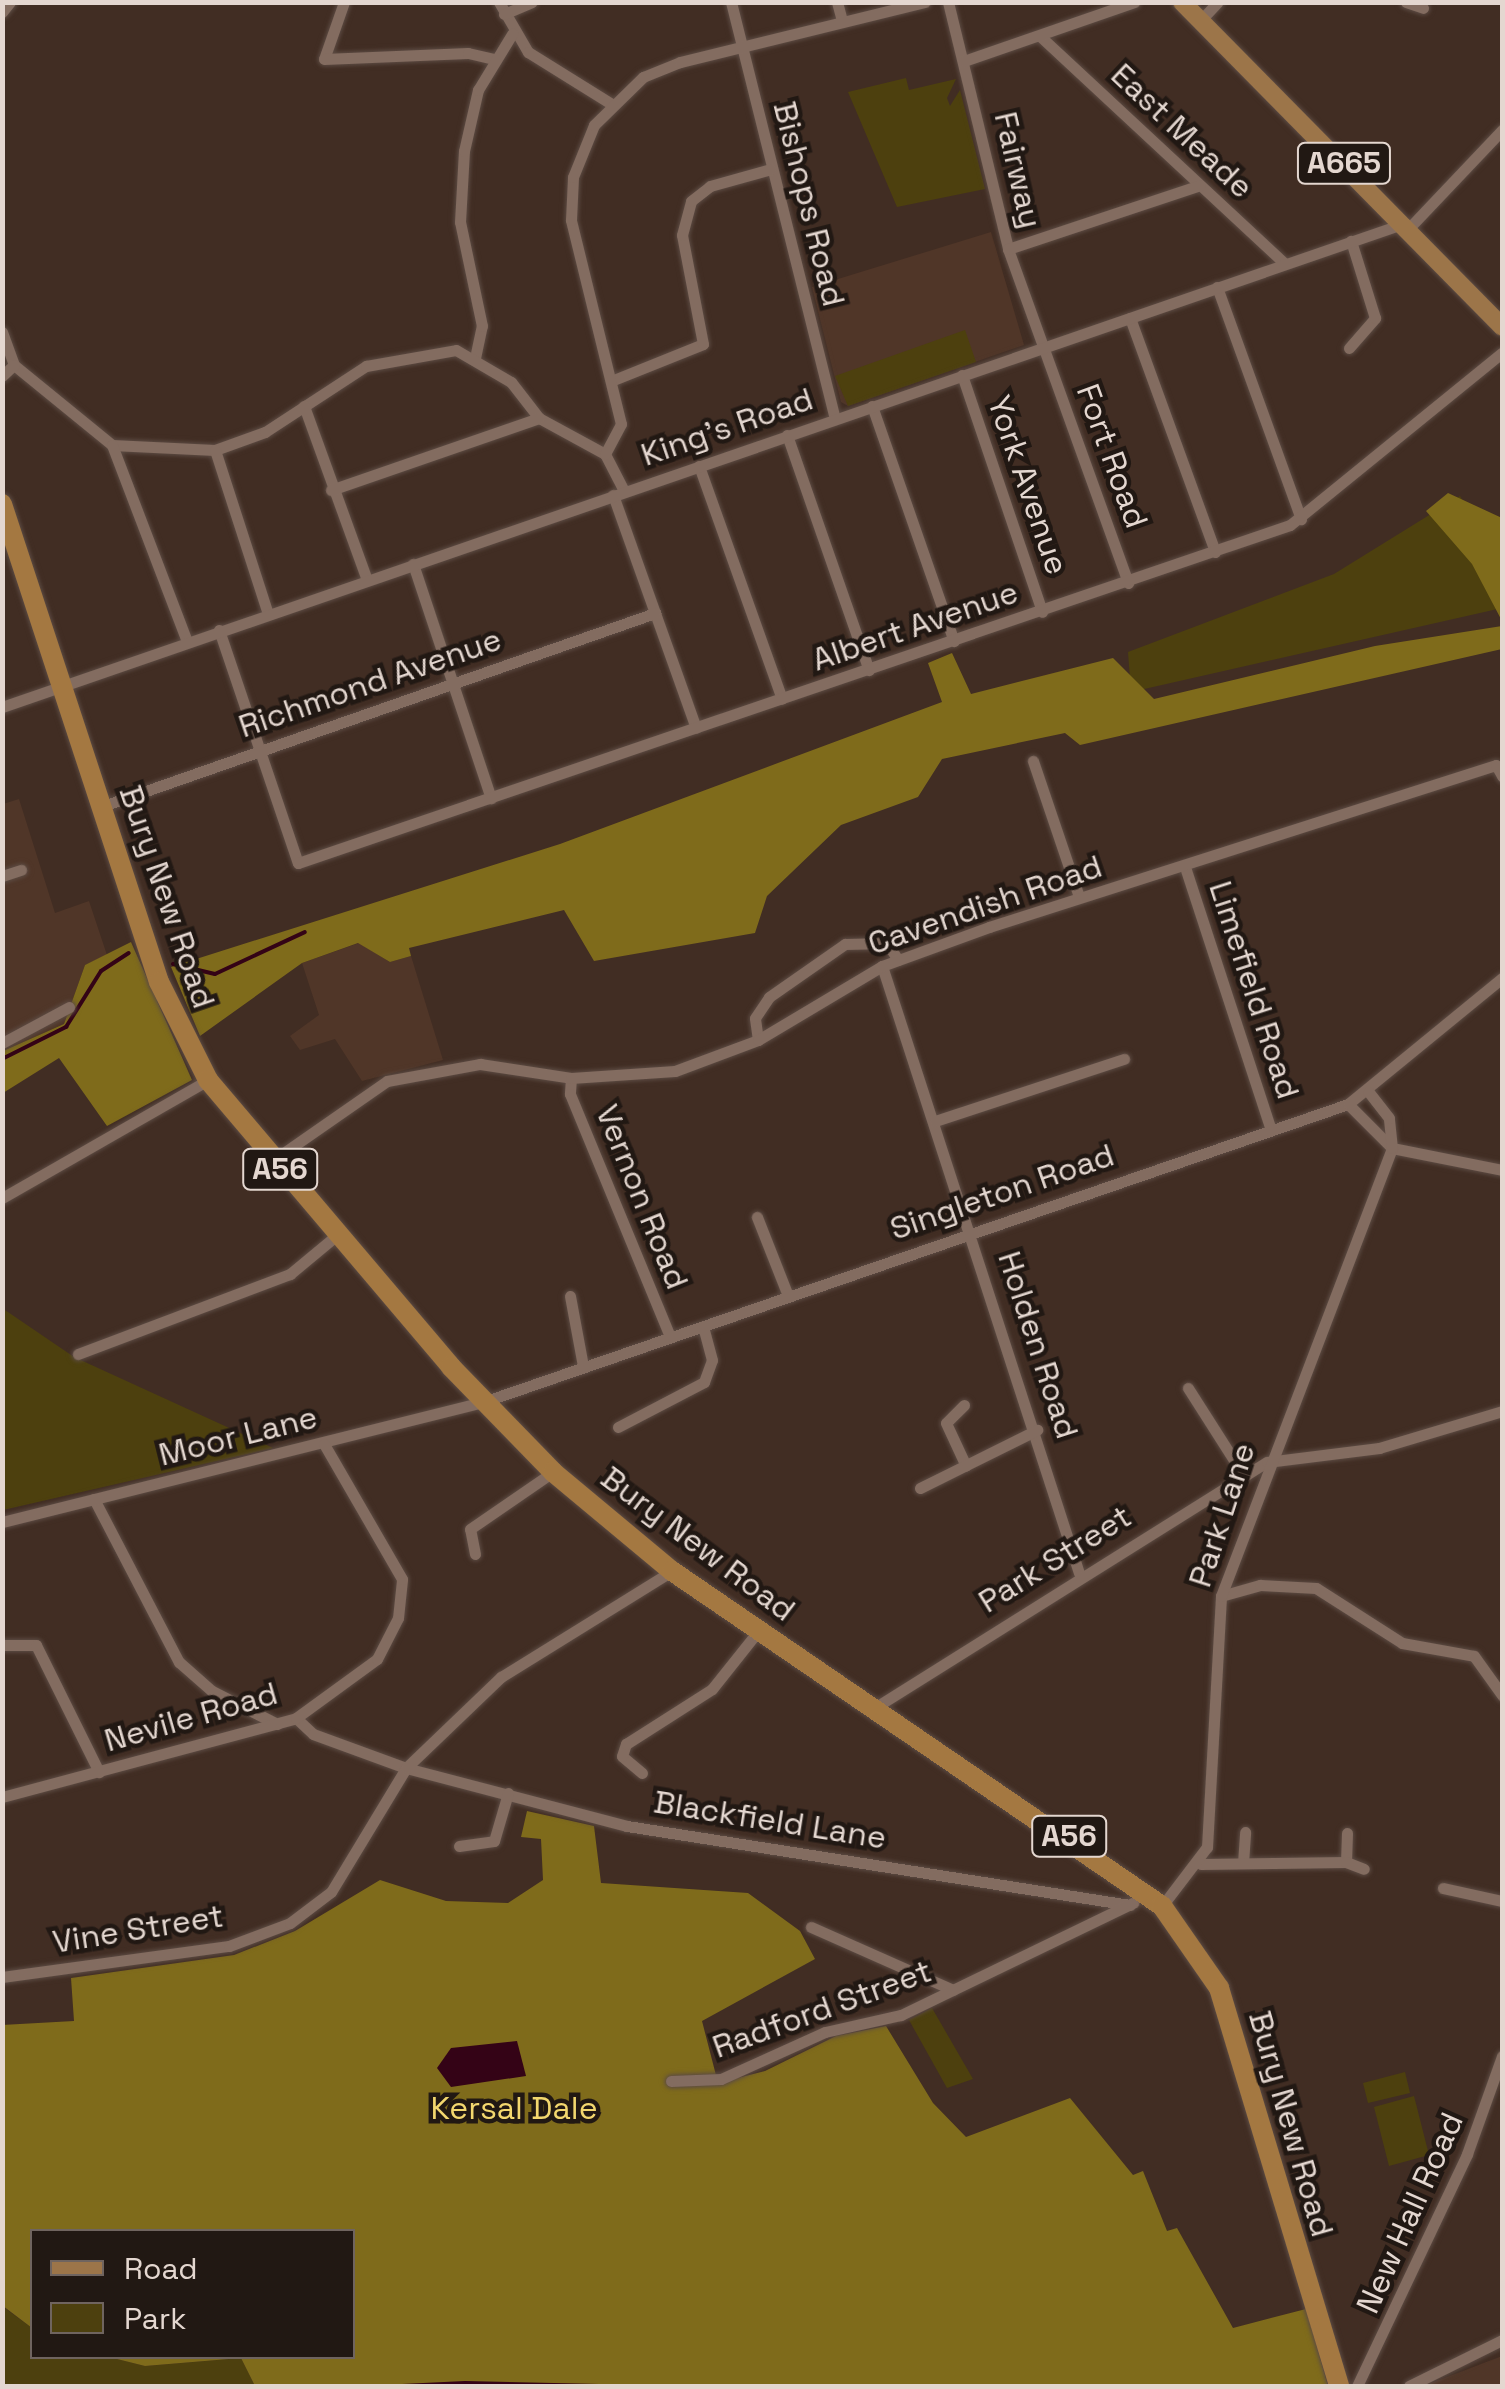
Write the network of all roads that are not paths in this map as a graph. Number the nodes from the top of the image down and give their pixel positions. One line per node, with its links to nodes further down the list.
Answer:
1 (10, 2): 14 (street)
2 (344, 2): 20 (street)
3 (532, 2): 12 (street)
4 (730, 2): 19 (street, Bishops Road)
5 (837, 2): 16 (street)
6 (925, 2): 16 (street)
7 (948, 2): 21 (street, Fairway)
8 (1134, 2): 18 (street)
9 (1182, 2): 15 (main road, A665)
10 (1218, 2): 15 (street)
11 (1406, 2): 13 (street)
12 (502, 8): 17 (street)
13 (1423, 8)
14 (2, 12)
15 (1200, 21): 26 (main road, A665)
16 (842, 22): 19 (street)
17 (512, 34): 20 (street); 22 (street)
18 (1041, 37): 21 (street); 25 (street, East Meade)
19 (742, 47): 22 (street); 24 (street, Bishops Road)
20 (493, 60): 37 (street)
21 (964, 61): 28 (street, Fairway)
22 (610, 103): 41 (street)
23 (1502, 130): 26 (street)
24 (770, 169): 41 (street); 45 (street, Bishops Road)
25 (1200, 186): 28 (street); 29 (street, East Meade)
26 (1408, 225): 27 (street, King's Road); 32 (main road, A665)
27 (1350, 242): 29 (street, King's Road); 35 (street)
28 (1008, 249): 34 (street, Fairway)
29 (1285, 264): 30 (street, King's Road)
30 (1217, 288): 31 (street, King's Road); 54 (street)
31 (1130, 318): 34 (street, King's Road); 56 (street)
32 (1502, 327)
33 (2, 332): 38 (street)
34 (1044, 347): 39 (street, King's Road); 59 (street, Fort Road)
35 (1349, 348)
36 (1502, 353): 54 (street, Albert Avenue)
37 (475, 358): 42 (street); 44 (street)
38 (14, 364): 40 (street); 47 (street)
39 (962, 375): 43 (street, King's Road); 60 (street, York Avenue)
40 (2, 376)
41 (610, 381): 49 (street)
42 (304, 406): 48 (street); 51 (street)
43 (872, 406): 45 (street, King's Road); 64 (street)
44 (539, 418): 49 (street); 51 (street)
45 (835, 419): 46 (street, King's Road)
46 (787, 435): 50 (street, King's Road); 66 (street)
47 (112, 445): 48 (street); 65 (street)
48 (215, 450): 62 (street)
49 (606, 454): 52 (street)
50 (699, 466): 52 (street, King's Road); 69 (street)
51 (332, 490): 58 (street)
52 (618, 493): 57 (street, King's Road); 61 (street)
53 (2, 504): 55 (highway)
54 (1300, 519): 56 (street, Albert Avenue)
55 (8, 533): 67 (highway, Bury New Road)
56 (1215, 552): 59 (street, Albert Avenue)
57 (414, 564): 58 (street, King's Road); 68 (street)
58 (367, 580): 62 (street, King's Road)
59 (1128, 582): 60 (street, Albert Avenue)
60 (1042, 612): 64 (street, Albert Avenue)
61 (655, 613): 68 (street, Richmond Avenue); 71 (street)
62 (268, 614): 63 (street, King's Road)
63 (219, 630): 65 (street, King's Road); 72 (street)
64 (954, 641): 66 (street, Albert Avenue)
65 (187, 642): 67 (street, King's Road)
66 (869, 670): 69 (street, Albert Avenue)
67 (66, 683): 70 (street, King's Road); 76 (highway, Bury New Road / A56)
68 (453, 683): 72 (street, Richmond Avenue); 75 (street)
69 (782, 700): 71 (street, Albert Avenue)
70 (2, 707)
71 (696, 728): 75 (street, Albert Avenue)
72 (260, 751): 75 (street, Albert Avenue); 76 (street, Richmond Avenue)
73 (1034, 760): 80 (street)
74 (1502, 776): 77 (street, Cavendish Road)
75 (490, 798)
76 (103, 806): 89 (highway, Bury New Road / A56)
77 (1185, 867): 80 (street, Cavendish Road); 93 (street, Limefield Road)
78 (21, 870): 79 (street)
79 (2, 876)
80 (1079, 897): 81 (street, Cavendish Road)
81 (898, 960): 82 (street, Cavendish Road); 85 (street)
82 (882, 966): 85 (street, Cavendish Road); 92 (street, Holden Road)
83 (1502, 978): 90 (street, Singleton Road)
84 (70, 1008): 86 (street)
85 (758, 1040): 88 (street, Cavendish Road)
86 (2, 1043)
87 (1124, 1059): 92 (street)
88 (571, 1078): 95 (street, Cavendish Road); 104 (street, Vernon Road)
89 (208, 1080): 95 (highway, Bury New Road / A56); 97 (street)
90 (1369, 1092): 91 (street, Singleton Road); 94 (street)
91 (1348, 1104): 93 (street, Singleton Road); 94 (street)
92 (935, 1121): 99 (street, Holden Road)
93 (1271, 1130): 99 (street, Singleton Road)
94 (1392, 1148): 96 (street); 114 (street, Park Lane)
95 (272, 1160): 100 (highway, Bury New Road / A56)
96 (1502, 1170)
97 (2, 1198)
98 (758, 1217): 101 (street)
99 (972, 1232): 101 (street, Singleton Road); 112 (street, Holden Road)
100 (337, 1236): 105 (street); 108 (highway, Bury New Road / A56)
101 (787, 1293): 103 (street, Singleton Road)
102 (570, 1296): 106 (street)
103 (703, 1326): 104 (street, Singleton Road); 111 (street)
104 (670, 1337): 106 (street, Singleton Road)
105 (78, 1354)
106 (582, 1366): 108 (street, Singleton Road)
107 (1188, 1388): 117 (street)
108 (486, 1401): 113 (street, Moor Lane); 116 (highway, Bury New Road / A56)
109 (964, 1405): 115 (street)
110 (1502, 1411): 114 (street)
111 (618, 1427)
112 (1037, 1430): 115 (street); 123 (street, Holden Road)
113 (324, 1444): 119 (street, Moor Lane); 129 (street, Nevile Road)
114 (1267, 1462): 117 (street, Park Street); 124 (street, Park Lane)
115 (966, 1466): 118 (street)
116 (553, 1472): 121 (street); 122 (highway, Bury New Road / A56)
117 (1244, 1476): 123 (street, Park Street)
118 (920, 1488)
119 (94, 1499): 120 (street, Moor Lane); 130 (street)
120 (2, 1522)
121 (475, 1554)
122 (672, 1571): 125 (highway, Bury New Road / A56); 131 (street, Vine Street)
123 (1079, 1574): 128 (street, Park Street)
124 (1221, 1596): 127 (street); 141 (street, Park Lane)
125 (760, 1630): 128 (highway, Bury New Road / A56); 133 (street)
126 (2, 1645): 132 (street)
127 (1502, 1695)
128 (876, 1707): 144 (highway, Bury New Road / A56)
129 (296, 1718): 130 (street, Nevile Road); 131 (street, Blackfield Lane)
130 (278, 1724): 132 (street, Nevile Road)
131 (406, 1768): 134 (street, Blackfield Lane); 149 (street, Vine Street)
132 (99, 1772): 135 (street, Nevile Road)
133 (642, 1773)
134 (508, 1792): 138 (street); 146 (street, Blackfield Lane)
135 (2, 1797)
136 (1245, 1832): 140 (street)
137 (1347, 1833): 139 (street)
138 (458, 1846)
139 (1346, 1862): 140 (street); 142 (street)
140 (1243, 1863): 141 (street)
141 (1201, 1864): 147 (street)
142 (1364, 1870)
143 (1442, 1888): 145 (street)
144 (1146, 1890): 146 (street, Radford Street); 147 (highway, Bury New Road / A56)
145 (1502, 1901)
146 (1130, 1905): 150 (street, Radford Street)
147 (1162, 1906): 154 (highway, Bury New Road / A56)
148 (811, 1928): 150 (street)
149 (2, 1978)
150 (952, 1990): 152 (street, Radford Street)
151 (1502, 2056): 155 (street, New Hall Road)
152 (671, 2081)
153 (1502, 2340): 156 (street)
154 (1338, 2386)
155 (1357, 2386)
156 (1408, 2386)

